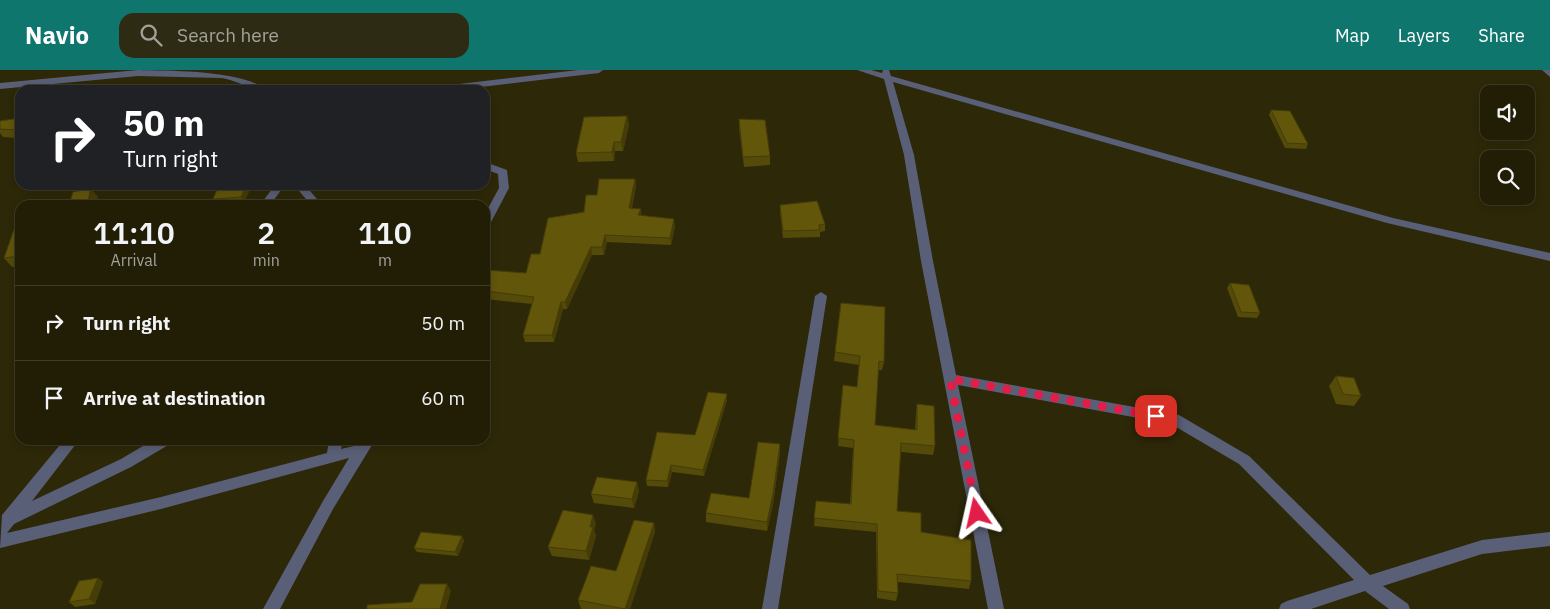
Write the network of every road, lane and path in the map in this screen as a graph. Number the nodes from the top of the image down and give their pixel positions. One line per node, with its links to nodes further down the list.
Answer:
1 (599, 70): 6 (street)
2 (861, 70): 4 (street)
3 (1546, 70): 5 (street)
4 (886, 74): 14 (street); 16 (street)
5 (1550, 74)
6 (490, 84): 8 (street)
7 (252, 85): 9 (street)
8 (481, 85)
9 (0, 86)
10 (490, 167): 13 (street)
11 (304, 190): 12 (street)
12 (312, 200)
13 (490, 215)
14 (1550, 257)
15 (821, 296): 27 (street)
16 (950, 379): 25 (street); 28 (street)
17 (68, 445): 22 (street)
18 (157, 445): 22 (street)
19 (335, 445): 21 (street)
20 (366, 445): 21 (street); 26 (street)
21 (333, 457): 24 (street)
22 (4, 525)
23 (1550, 539): 25 (street)
24 (0, 541)
25 (1368, 584): 29 (street); 30 (street)
26 (271, 609)
27 (770, 609)
28 (996, 609)
29 (1287, 609)
30 (1402, 609)

